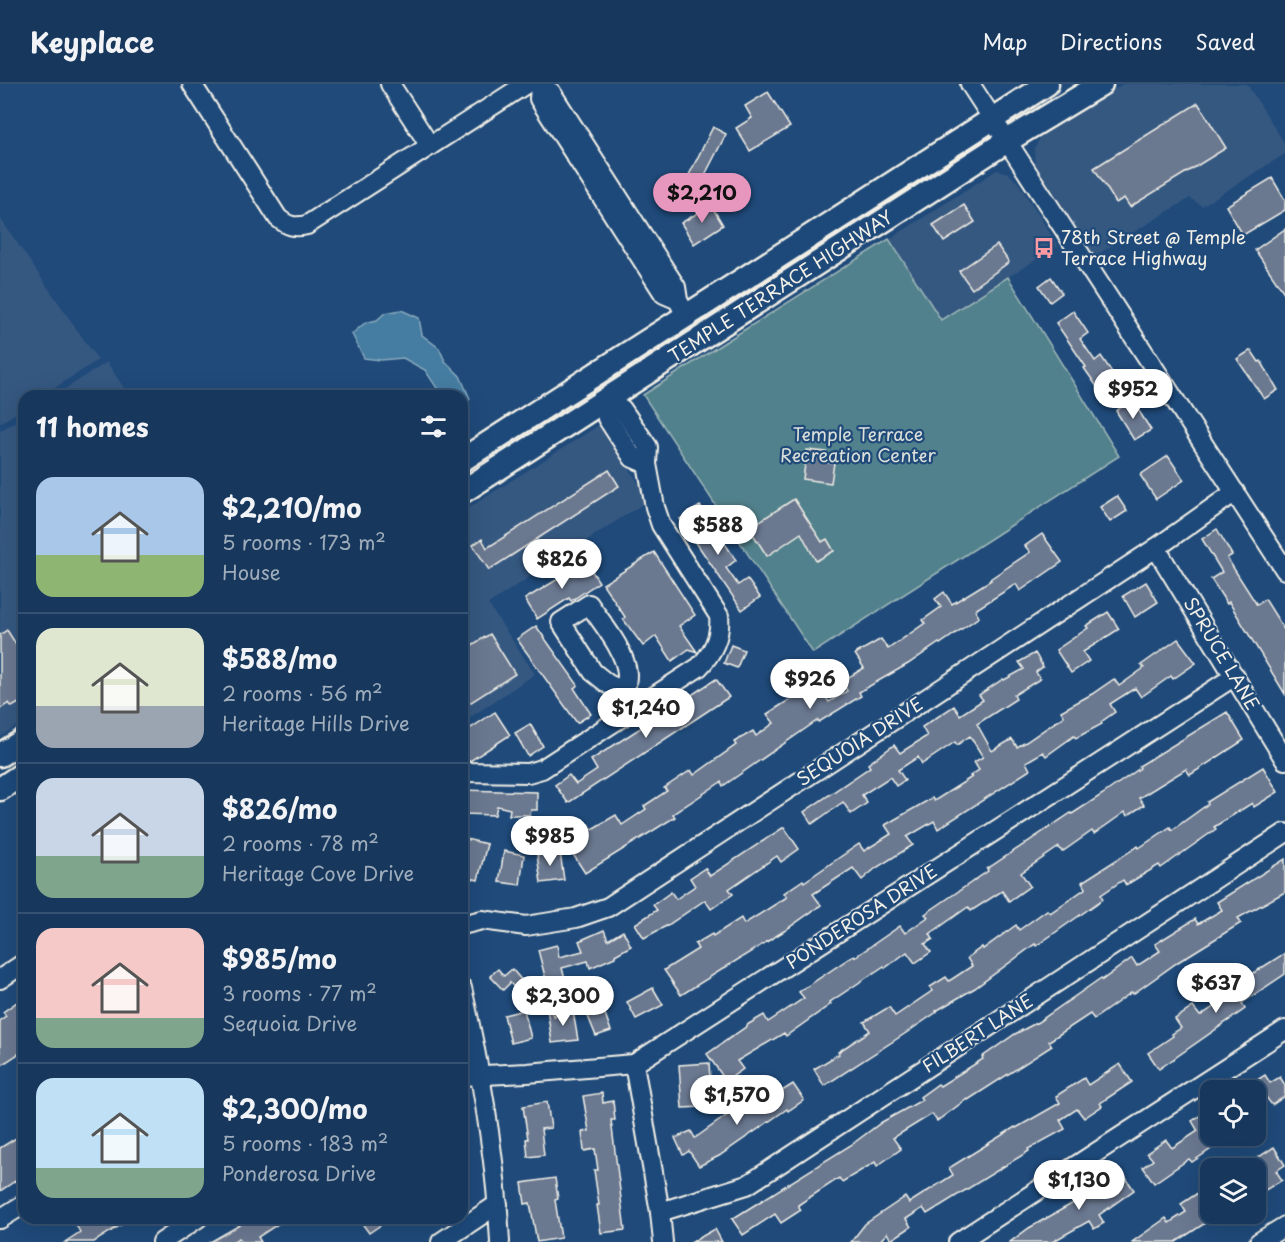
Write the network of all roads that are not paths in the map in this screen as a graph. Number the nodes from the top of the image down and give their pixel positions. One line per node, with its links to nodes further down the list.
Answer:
1 (192, 84): 9 (street)
2 (390, 84): 9 (street)
3 (970, 84): 7 (street)
4 (1047, 84): 7 (main road, TEMPLE TERRACE HIGHWAY)
5 (1101, 84): 8 (main road, TEMPLE TERRACE HIGHWAY)
6 (535, 85): 9 (street); 10 (street)
7 (992, 118): 8 (street); 10 (main road, TEMPLE TERRACE HIGHWAY)
8 (1007, 141): 11 (main road, TEMPLE TERRACE HIGHWAY); 14 (street)
9 (430, 146)
10 (682, 308): 11 (main road); 12 (main road, TEMPLE TERRACE HIGHWAY)
11 (607, 405): 13 (main road, TEMPLE TERRACE HIGHWAY); 19 (street)
12 (468, 456)
13 (468, 488)
14 (1235, 492): 15 (street, SEQUOIA DRIVE); 16 (street)
15 (1156, 548): 17 (street, SPRUCE LANE); 27 (street, SEQUOIA DRIVE)
16 (1285, 570)
17 (1235, 676): 22 (street, SPRUCE LANE); 32 (street, PONDEROSA DRIVE)
18 (625, 692): 18 (street); 19 (street)
19 (636, 709): 23 (street)
20 (18, 744): 21 (main road)
21 (0, 755)
22 (1285, 760)
23 (468, 772)
24 (18, 777): 25 (main road)
25 (0, 789)
26 (1285, 833): 37 (street, FILBERT LANE)
27 (468, 924)
28 (18, 967): 29 (street)
29 (0, 979)
30 (468, 1015): 33 (street)
31 (1285, 1030): 45 (street)
32 (634, 1064): 33 (street, PONDEROSA DRIVE); 37 (street)
33 (481, 1075): 34 (street, PONDEROSA DRIVE); 35 (street)
34 (468, 1076)
35 (498, 1204): 42 (street); 43 (street)
36 (18, 1207): 38 (street)
37 (660, 1212): 44 (street)
38 (0, 1219)
39 (189, 1224): 41 (street)
40 (1285, 1226): 46 (street)
41 (162, 1242)
42 (441, 1242)
43 (500, 1242)
44 (663, 1242)
45 (958, 1242)
46 (1259, 1242)

